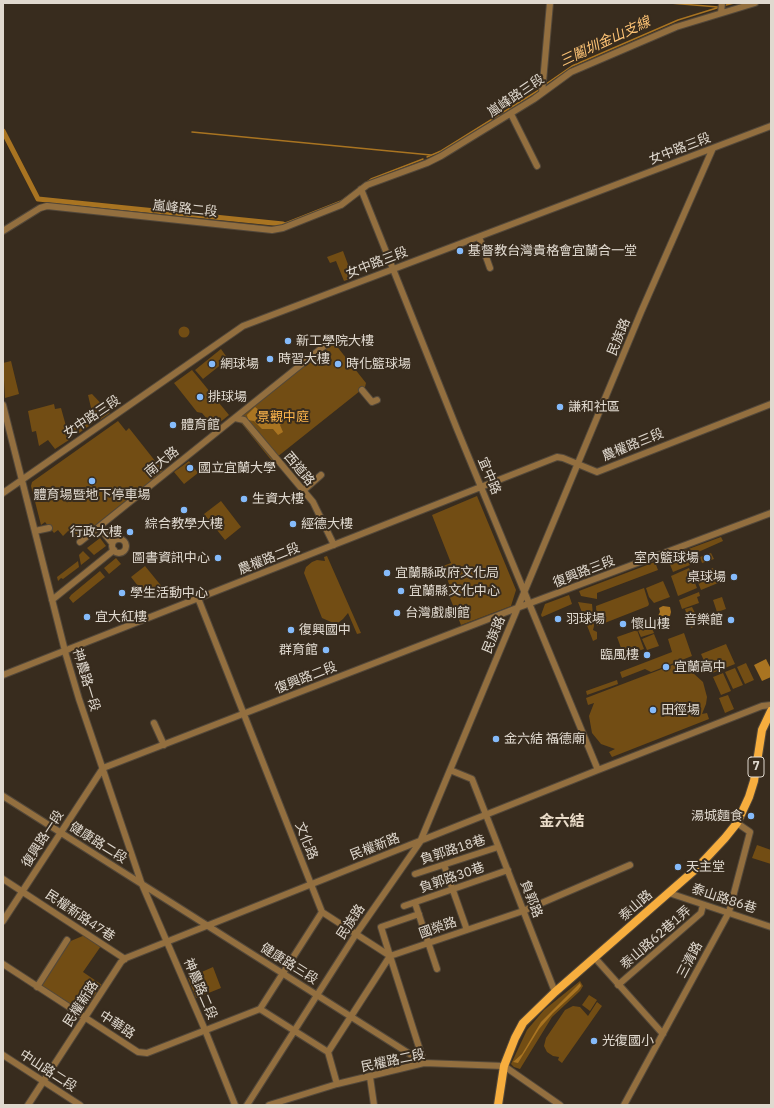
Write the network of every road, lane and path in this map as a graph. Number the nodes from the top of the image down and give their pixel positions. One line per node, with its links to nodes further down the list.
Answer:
1 (550, 3): 5 (street)
2 (722, 3): 4 (street)
3 (755, 3): 4 (street, 嵐峰路三段)
4 (721, 13): 5 (street, 嵐峰路三段)
5 (542, 93): 6 (street, 嵐峰路三段)
6 (510, 114): 9 (street); 10 (street, 嵐峰路三段)
7 (771, 126): 8 (street, 女中路三段)
8 (713, 148): 12 (street, 女中路三段); 21 (street, 民族路)
9 (538, 166)
10 (361, 189): 11 (street, 嵐峰路二段); 14 (street, 宜中路)
11 (3, 231)
12 (478, 236): 13 (street); 14 (street, 女中路三段)
13 (490, 268)
14 (392, 269): 23 (street, 女中路三段); 24 (street, 宜中路)
15 (333, 339): 20 (street, 南大路)
16 (362, 390): 17 (street)
17 (377, 400)
18 (3, 404): 23 (street, 神農路一段)
19 (771, 404): 21 (street, 農權路三段)
20 (235, 418): 25 (street, 西道路); 28 (street, 南大路)
21 (578, 464): 24 (street, 農權路三段); 35 (street, 民族路)
22 (322, 475): 25 (street)
23 (22, 480): 26 (street, 女中路三段); 30 (street, 神農路一段)
24 (481, 487): 33 (street, 農權路二段); 35 (street, 宜中路)
25 (304, 490): 33 (street, 西道路)
26 (3, 493)
27 (771, 513): 38 (street, 復興路三段)
28 (99, 526): 31 (street, 南大路); 32 (street)
29 (48, 528): 30 (street)
30 (35, 531): 37 (street, 神農路一段)
31 (80, 542)
32 (112, 543): 34 (street); 34 (street)
33 (334, 545): 36 (street, 農權路二段)
34 (114, 550): 37 (street)
35 (524, 592): 38 (street, 宜中路); 39 (street, 民族路)
36 (198, 598): 40 (street, 農權路二段); 44 (street, 文化路)
37 (52, 600): 40 (street, 神農路一段)
38 (530, 604): 39 (street, 復興路三段); 49 (street, 宜中路)
39 (517, 608): 44 (street, 復興路二段); 48 (street, 民族路)
40 (65, 650): 41 (street, 農權路二段); 47 (street, 神農路一段)
41 (3, 675)
42 (771, 704): 49 (street, 民權新路)
43 (771, 711): 52 (main road, 泰山路 / 7)
44 (245, 714): 46 (street, 復興路二段); 62 (street, 文化路)
45 (154, 723): 46 (street)
46 (164, 745): 47 (street, 復興路二段)
47 (103, 768): 53 (street, 復興路一段); 61 (street, 神農路一段)
48 (450, 770): 51 (street, 負郭路); 54 (street, 民族路)
49 (598, 770): 51 (street, 民權新路)
50 (3, 796): 53 (street, 健康路二段)
51 (486, 814): 54 (street, 民權新路); 55 (street, 負郭路)
52 (737, 823): 65 (main road, 泰山路 / 7); 71 (street, 三清路)
53 (61, 833): 61 (street, 健康路二段); 64 (street, 復興路一段)
54 (420, 842): 62 (street, 民權新路); 77 (street, 民族路)
55 (498, 847): 56 (street, 負郭路18巷); 58 (street, 負郭路)
56 (444, 865): 59 (street, 負郭路18巷); 63 (street)
57 (630, 865): 69 (street, 國榮路)
58 (508, 870): 63 (street, 負郭路30巷); 69 (street, 負郭路)
59 (415, 874)
60 (3, 879): 64 (street, 民權新路47巷)
61 (141, 882): 74 (street, 健康路三段); 79 (street, 神農路二段)
62 (312, 883): 70 (street, 文化路); 74 (street, 民權新路)
63 (453, 889): 66 (street, 負郭路30巷); 76 (street)
64 (23, 891): 73 (street, 復興路一段); 83 (street, 民權新路47巷)
65 (669, 893): 67 (street, 泰山路86巷); 82 (main road, 泰山路 / 7)
66 (415, 903): 68 (street, 負郭路30巷); 72 (street)
67 (703, 905): 71 (street, 泰山路86巷); 87 (street, 泰山路62巷1弄)
68 (404, 906)
69 (523, 911): 76 (street, 國榮路); 89 (street, 負郭路)
70 (322, 912): 77 (street); 86 (street)
71 (728, 912): 75 (street, 泰山路86巷); 96 (street, 三清路)
72 (419, 914): 80 (street); 81 (street)
73 (3, 921)
74 (207, 925): 79 (street, 民權新路); 86 (street, 健康路三段)
75 (771, 927)
76 (467, 930): 80 (street, 國榮路)
77 (356, 934): 81 (street); 90 (street, 民族路)
78 (66, 940): 88 (street)
79 (167, 941): 83 (street, 民權新路); 94 (street, 神農路二段)
80 (429, 943): 81 (street, 國榮路); 85 (street)
81 (390, 956): 92 (street); 99 (street)
82 (594, 958): 87 (street); 89 (main road, 泰山路 / 7)
83 (125, 959): 93 (street, 民權新路)
84 (3, 964): 88 (street, 中華路)
85 (437, 969)
86 (283, 973): 90 (street, 健康路三段); 91 (street)
87 (618, 985): 96 (street)
88 (37, 987): 93 (street, 中華路)
89 (556, 992): 100 (main road, 泰山路 / 7)
90 (317, 995): 92 (street, 健康路三段); 95 (street, 民族路)
91 (260, 1009): 94 (street); 95 (street)
92 (351, 1016): 97 (street); 99 (street, 健康路三段)
93 (85, 1017): 94 (street, 中華路); 102 (street, 民權新路)
94 (205, 1030): 106 (street, 神農路二段)
95 (294, 1031): 97 (street); 107 (street, 民族路)
96 (663, 1034): 112 (street, 三清路)
97 (328, 1052): 103 (street)
98 (3, 1055): 102 (street, 中山路二段)
99 (424, 1063): 100 (street, 民權路二段); 101 (street, 民權路二段)
100 (504, 1066): 110 (main road, 泰山路 / 7); 111 (street)
101 (370, 1076): 103 (street, 民權路二段); 109 (street)
102 (44, 1081): 104 (street, 民權新路); 105 (street, 中山路二段)
103 (337, 1084): 108 (street, 民權路二段)
104 (28, 1105)
105 (80, 1105)
106 (235, 1105)
107 (247, 1105)
108 (269, 1105)
109 (374, 1105)
110 (498, 1105)
111 (560, 1105)
112 (624, 1105)

